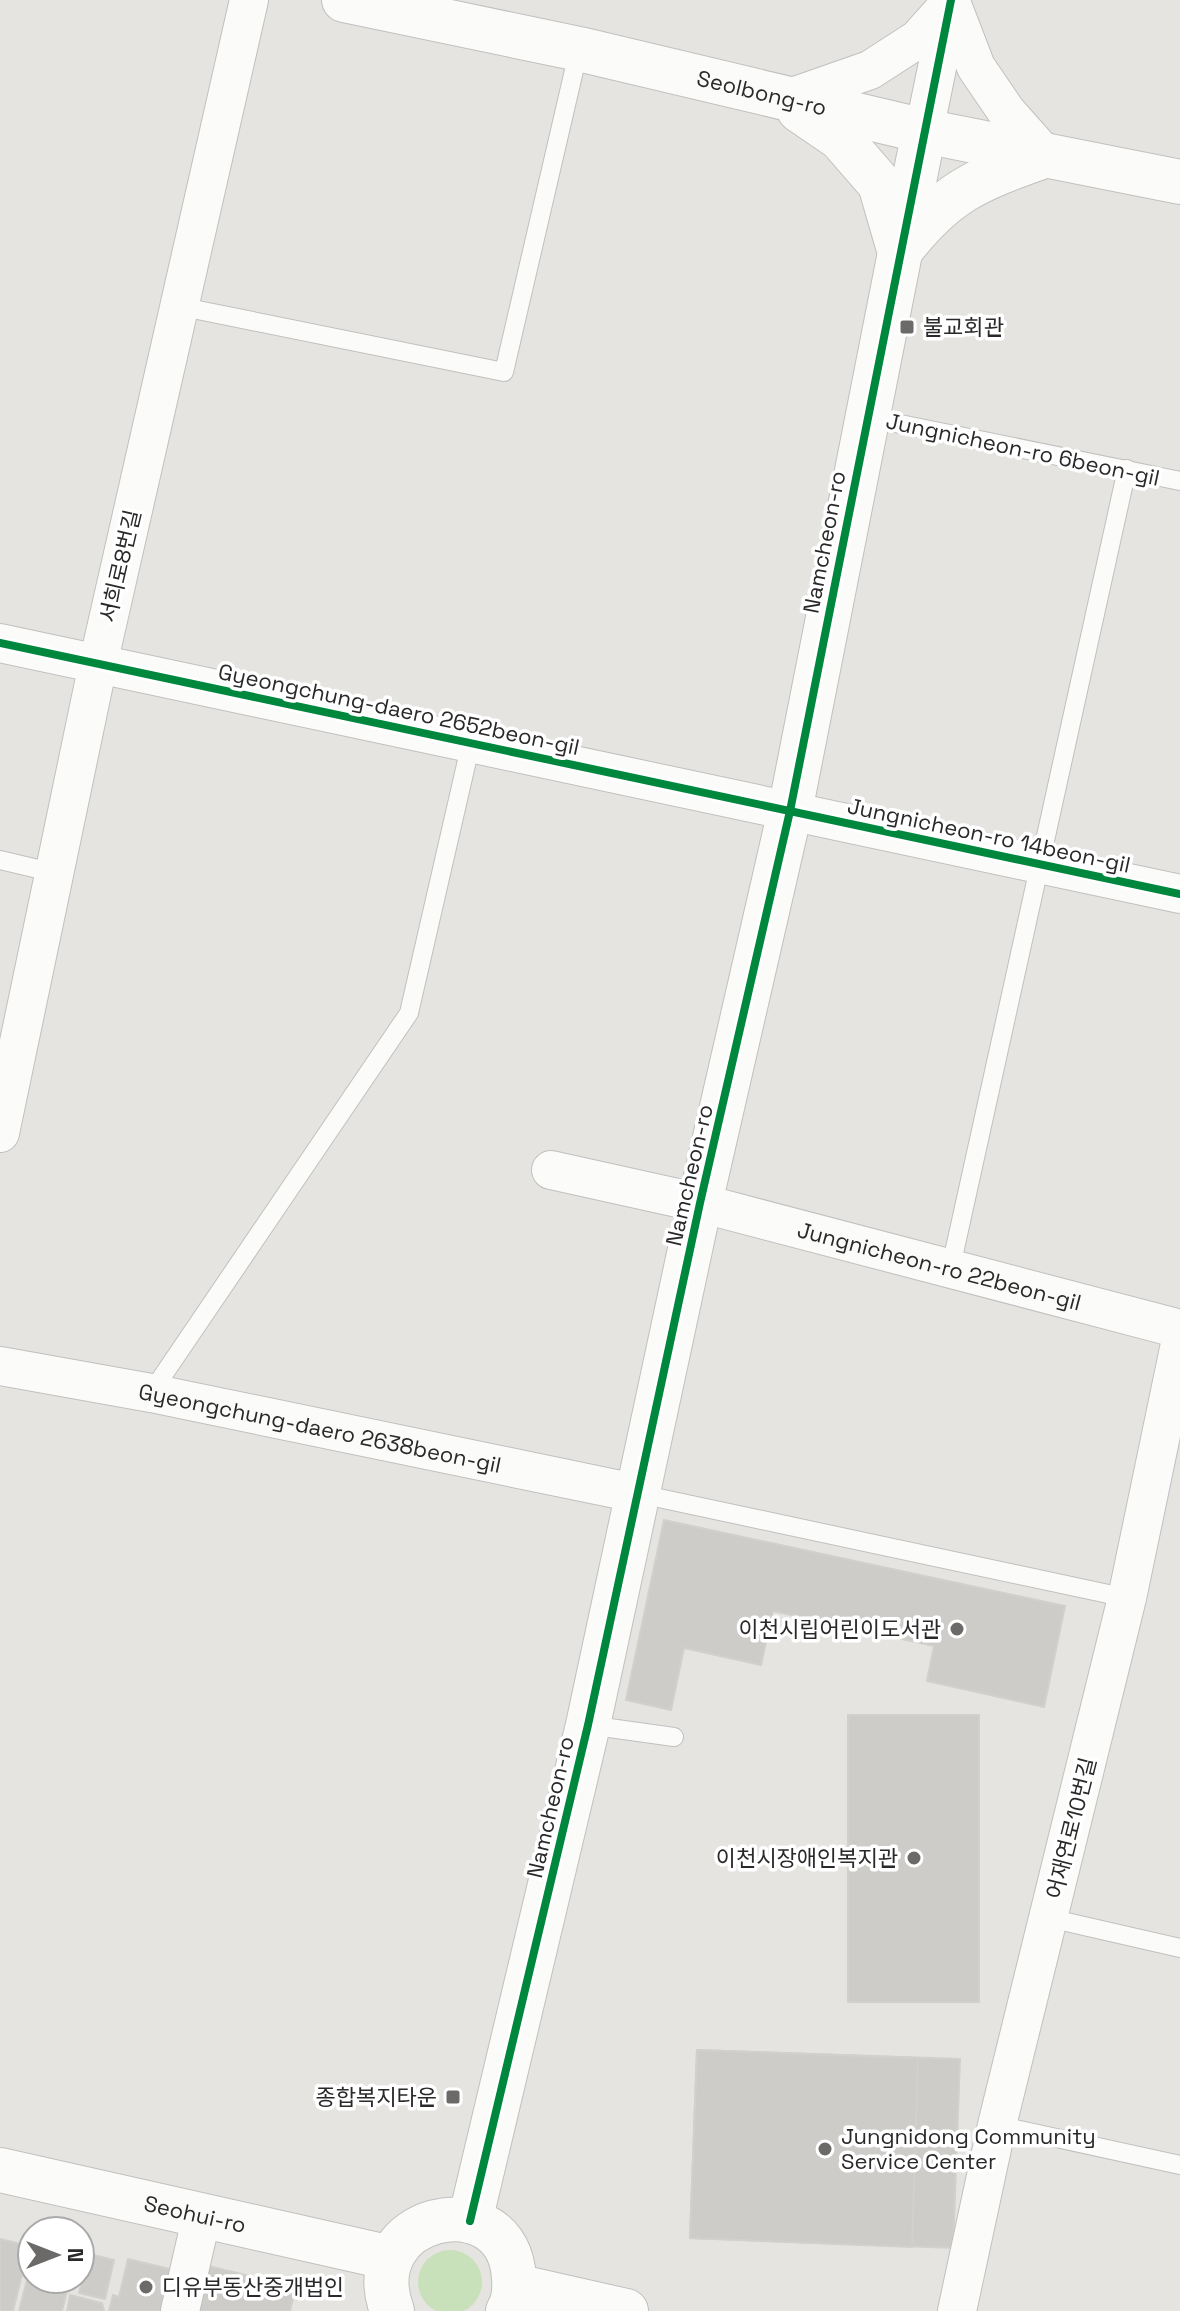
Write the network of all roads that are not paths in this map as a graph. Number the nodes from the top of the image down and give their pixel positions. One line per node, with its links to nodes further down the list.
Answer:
1 (249, 0): 10 (street, 서희로8번길)
2 (344, 0): 4 (street, Seolbong-ro)
3 (951, 1): 5 (street); 6 (street); 7 (street)
4 (579, 49): 5 (street, Seolbong-ro); 10 (lane)
5 (784, 100): 6 (street, Seolbong-ro); 9 (street)
6 (924, 131): 7 (street, Seolbong-ro); 9 (street, Namcheon-ro)
7 (1045, 155): 8 (street, Seolbong-ro); 9 (street)
8 (1180, 182)
9 (900, 252): 11 (street, Namcheon-ro)
10 (178, 306): 15 (street, 서희로8번길)
11 (866, 417): 12 (lane, Jungnicheon-ro 6beon-gil); 17 (street, Namcheon-ro)
12 (1127, 469): 13 (lane, Jungnicheon-ro 6beon-gil); 19 (lane)
13 (1180, 481)
14 (0, 643): 15 (street, Gyeongchung-daero 2652beon-gil)
15 (98, 664): 16 (street, Gyeongchung-daero 2652beon-gil); 20 (street, 서희로8번길)
16 (471, 743): 17 (street, Gyeongchung-daero 2652beon-gil); 29 (lane)
17 (790, 811): 19 (street, Jungnicheon-ro 14beon-gil); 24 (street, Namcheon-ro)
18 (0, 860): 20 (lane)
19 (1040, 864): 21 (street, Jungnicheon-ro 14beon-gil); 25 (lane)
20 (55, 873): 22 (street, 서희로8번길)
21 (1180, 894)
22 (0, 1133)
23 (551, 1170): 24 (street, Namcheon-ro)
24 (700, 1203): 25 (street, Jungnicheon-ro 22beon-gil); 30 (street, Namcheon-ro)
25 (950, 1271): 26 (street, Jungnicheon-ro 22beon-gil)
26 (1180, 1329)
27 (1180, 1344): 31 (street, 어재연로10번길)
28 (0, 1366): 29 (street, Gyeongchung-daero 2638beon-gil)
29 (151, 1393): 30 (street, Gyeongchung-daero 2638beon-gil)
30 (640, 1494): 31 (lane); 32 (street, Namcheon-ro)
31 (1127, 1598): 34 (street, 어재연로10번길)
32 (588, 1725): 33 (lane); 40 (street, Namcheon-ro)
33 (674, 1737)
34 (1049, 1918): 35 (lane); 36 (street, 어재연로10번길)
35 (1180, 1948)
36 (997, 2125): 37 (lane); 46 (street, 어재연로10번길)
37 (1180, 2165)
38 (0, 2170): 39 (street, Seohui-ro)
39 (202, 2215): 41 (street, Seohui-ro); 43 (street)
40 (470, 2221): 41 (street); 42 (street)
41 (391, 2258): 44 (street)
42 (512, 2298): 45 (street)
43 (180, 2311)
44 (392, 2311)
45 (626, 2311)
46 (957, 2311)

